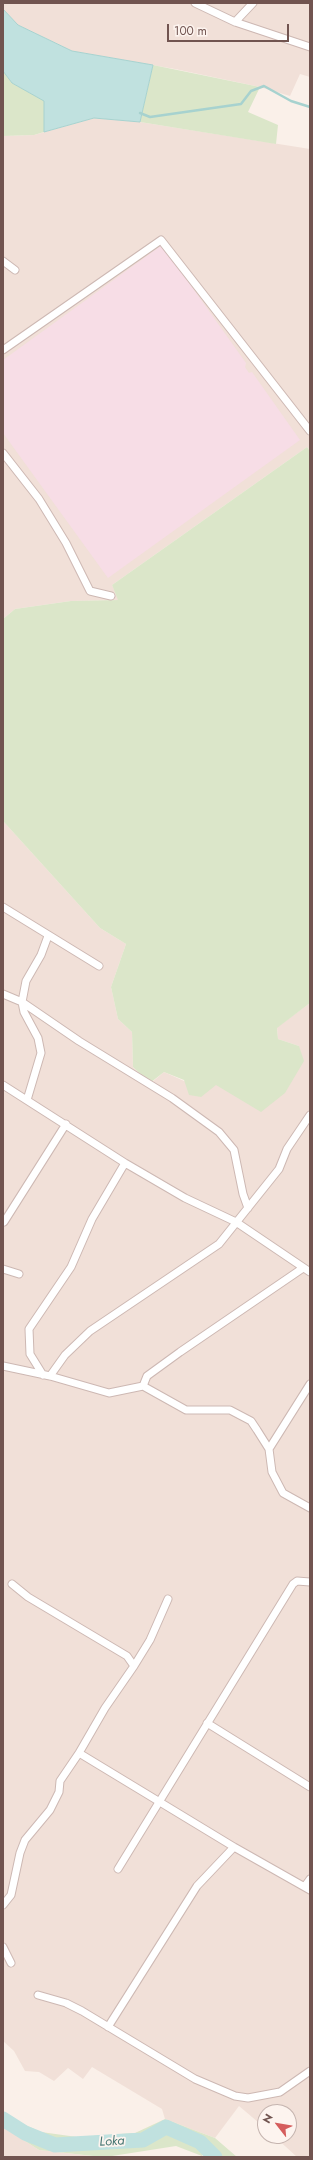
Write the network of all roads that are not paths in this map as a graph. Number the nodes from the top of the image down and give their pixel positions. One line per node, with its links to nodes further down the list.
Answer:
1 (195, 3): 3 (street)
2 (253, 3): 3 (street)
3 (235, 22): 4 (street)
4 (310, 47)
5 (3, 261): 6 (street)
6 (15, 270)
7 (3, 350): 8 (street)
8 (310, 431)
9 (3, 453): 10 (street)
10 (111, 596)
11 (3, 907): 12 (street)
12 (48, 936): 13 (street); 15 (street)
13 (99, 966)
14 (3, 994): 15 (street)
15 (22, 1002): 17 (street); 21 (street)
16 (4, 1087): 17 (street)
17 (27, 1100): 19 (street)
18 (310, 1115): 21 (street)
19 (66, 1124): 20 (street); 22 (street)
20 (125, 1163): 23 (street); 29 (street)
21 (248, 1208): 23 (street)
22 (4, 1222)
23 (236, 1222): 24 (street); 29 (street)
24 (303, 1268): 26 (street); 31 (street)
25 (3, 1269): 27 (street)
26 (310, 1272)
27 (19, 1274)
28 (3, 1366): 29 (street)
29 (47, 1375): 31 (street)
30 (310, 1384): 32 (street)
31 (142, 1386): 32 (street)
32 (269, 1449): 33 (street)
33 (310, 1508)
34 (310, 1582): 38 (street)
35 (12, 1584): 37 (street)
36 (168, 1599): 37 (street)
37 (134, 1666): 39 (street)
38 (207, 1723): 40 (street); 41 (street)
39 (79, 1753): 41 (street); 46 (street)
40 (310, 1787)
41 (159, 1802): 42 (street); 43 (street)
42 (234, 1847): 45 (street); 50 (street)
43 (118, 1869)
44 (310, 1879): 45 (street)
45 (308, 1888)
46 (3, 1906)
47 (3, 1947): 48 (street)
48 (11, 1964)
49 (38, 1995): 50 (street)
50 (108, 2027): 51 (street)
51 (310, 2070)

